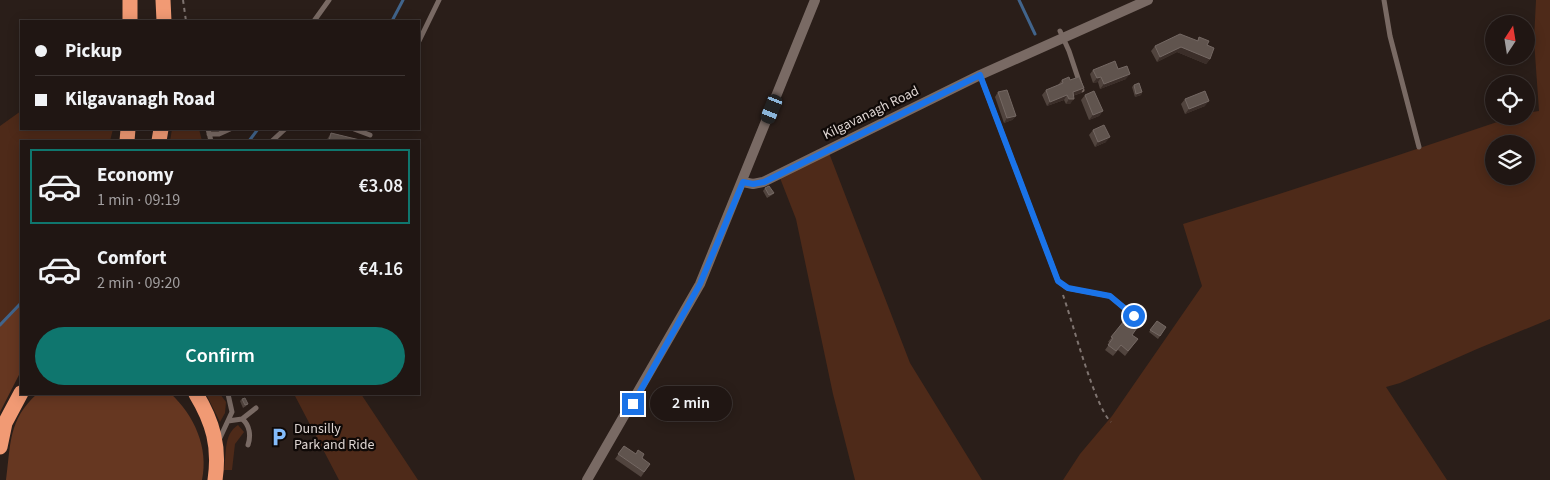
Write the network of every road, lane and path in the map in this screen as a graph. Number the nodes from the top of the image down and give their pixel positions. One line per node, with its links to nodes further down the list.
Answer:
1 (130, 0): 9 (highway)
2 (162, 0): 10 (highway)
3 (182, 0): 11 (path)
4 (329, 0): 12 (lane)
5 (439, 0): 14 (lane)
6 (815, 0): 24 (street)
7 (1148, 0): 13 (street, Kilgavanagh Road)
8 (1384, 0): 23 (lane)
9 (130, 20)
10 (164, 20)
11 (186, 20)
12 (315, 20)
13 (1061, 34): 15 (street, Kilgavanagh Road); 16 (lane)
14 (420, 40)
15 (980, 75): 24 (street, Kilgavanagh Road); 25 (lane)
16 (1082, 90)
17 (228, 130): 20 (lane)
18 (284, 130): 22 (lane)
19 (357, 130): 21 (lane)
20 (208, 131)
21 (370, 134)
22 (273, 140)
23 (1419, 147)
24 (743, 182): 38 (street)
25 (1058, 281): 26 (lane); 33 (path)
26 (1134, 316)
27 (20, 395): 36 (highway)
28 (197, 395): 34 (highway)
29 (228, 395): 32 (lane)
30 (256, 408): 31 (lane)
31 (242, 419): 32 (lane); 35 (lane)
32 (228, 421): 34 (lane)
33 (1111, 422)
34 (217, 443): 37 (highway)
35 (248, 445)
36 (0, 447)
37 (216, 477)
38 (587, 480)

